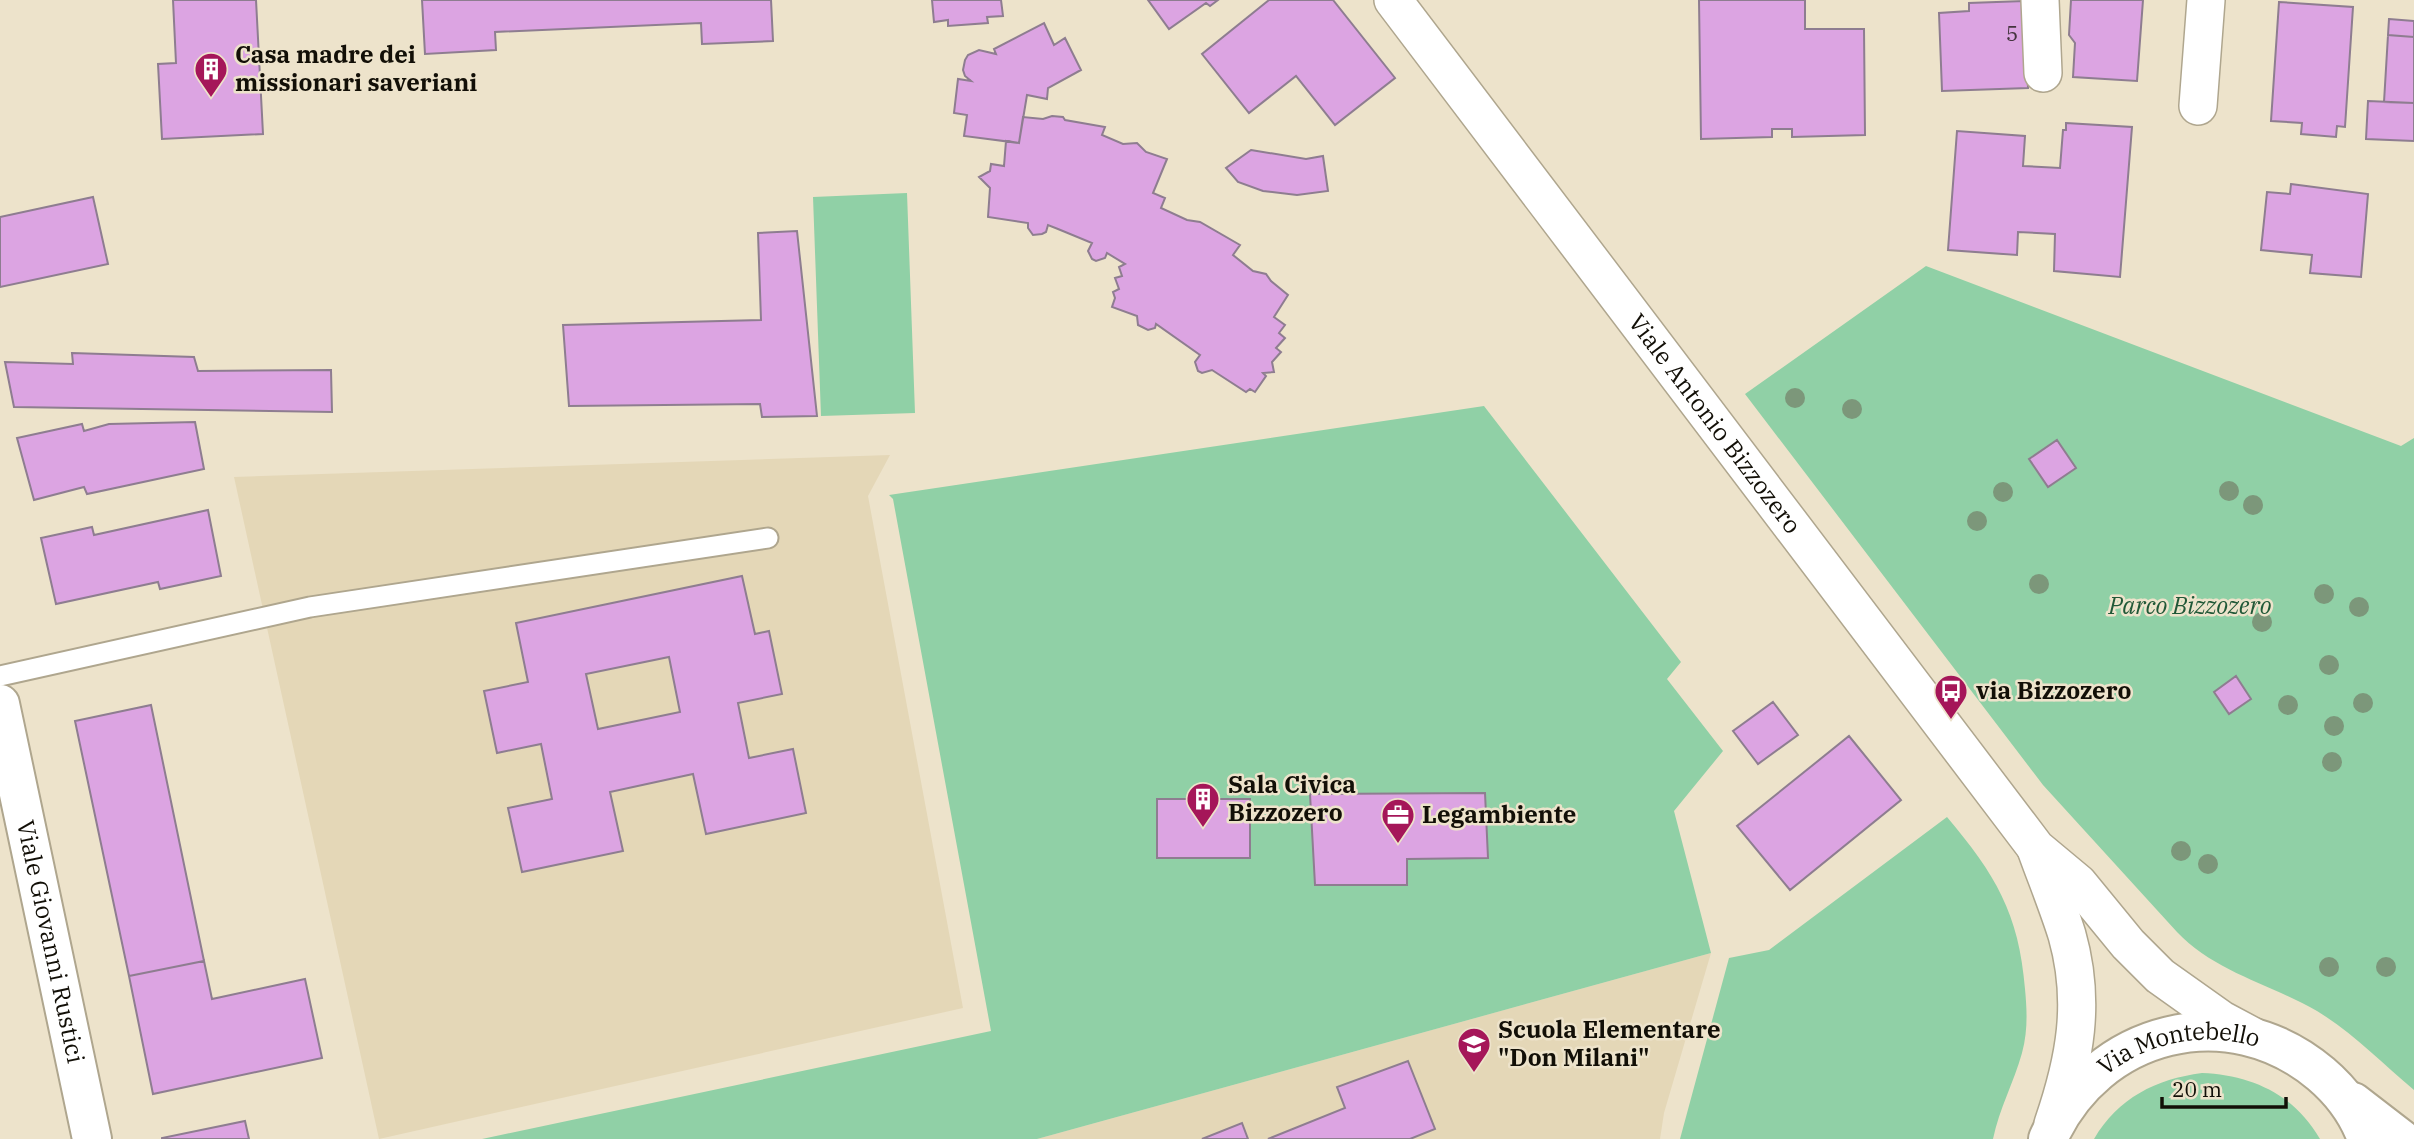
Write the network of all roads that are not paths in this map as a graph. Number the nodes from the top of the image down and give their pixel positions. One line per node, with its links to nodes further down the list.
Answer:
1 (1393, 0): 9 (street, Viale Antonio Bizzozero)
2 (2040, 0): 4 (street)
3 (2206, 0): 5 (street)
4 (2043, 72)
5 (2198, 106)
6 (768, 538): 7 (lane)
7 (0, 676)
8 (0, 704): 13 (street, Viale Giovanni Rustici)
9 (2036, 848): 10 (street, Viale Antonio Bizzozero); 12 (street, Viale Antonio Bizzozero)
10 (2261, 1040): 11 (street, Via Montebello); 12 (street, Via Montebello)
11 (2333, 1085): 14 (street, Via Montebello); 15 (street, Via Montebello)
12 (2049, 1138)
13 (92, 1139)
14 (2367, 1139)
15 (2401, 1139)

